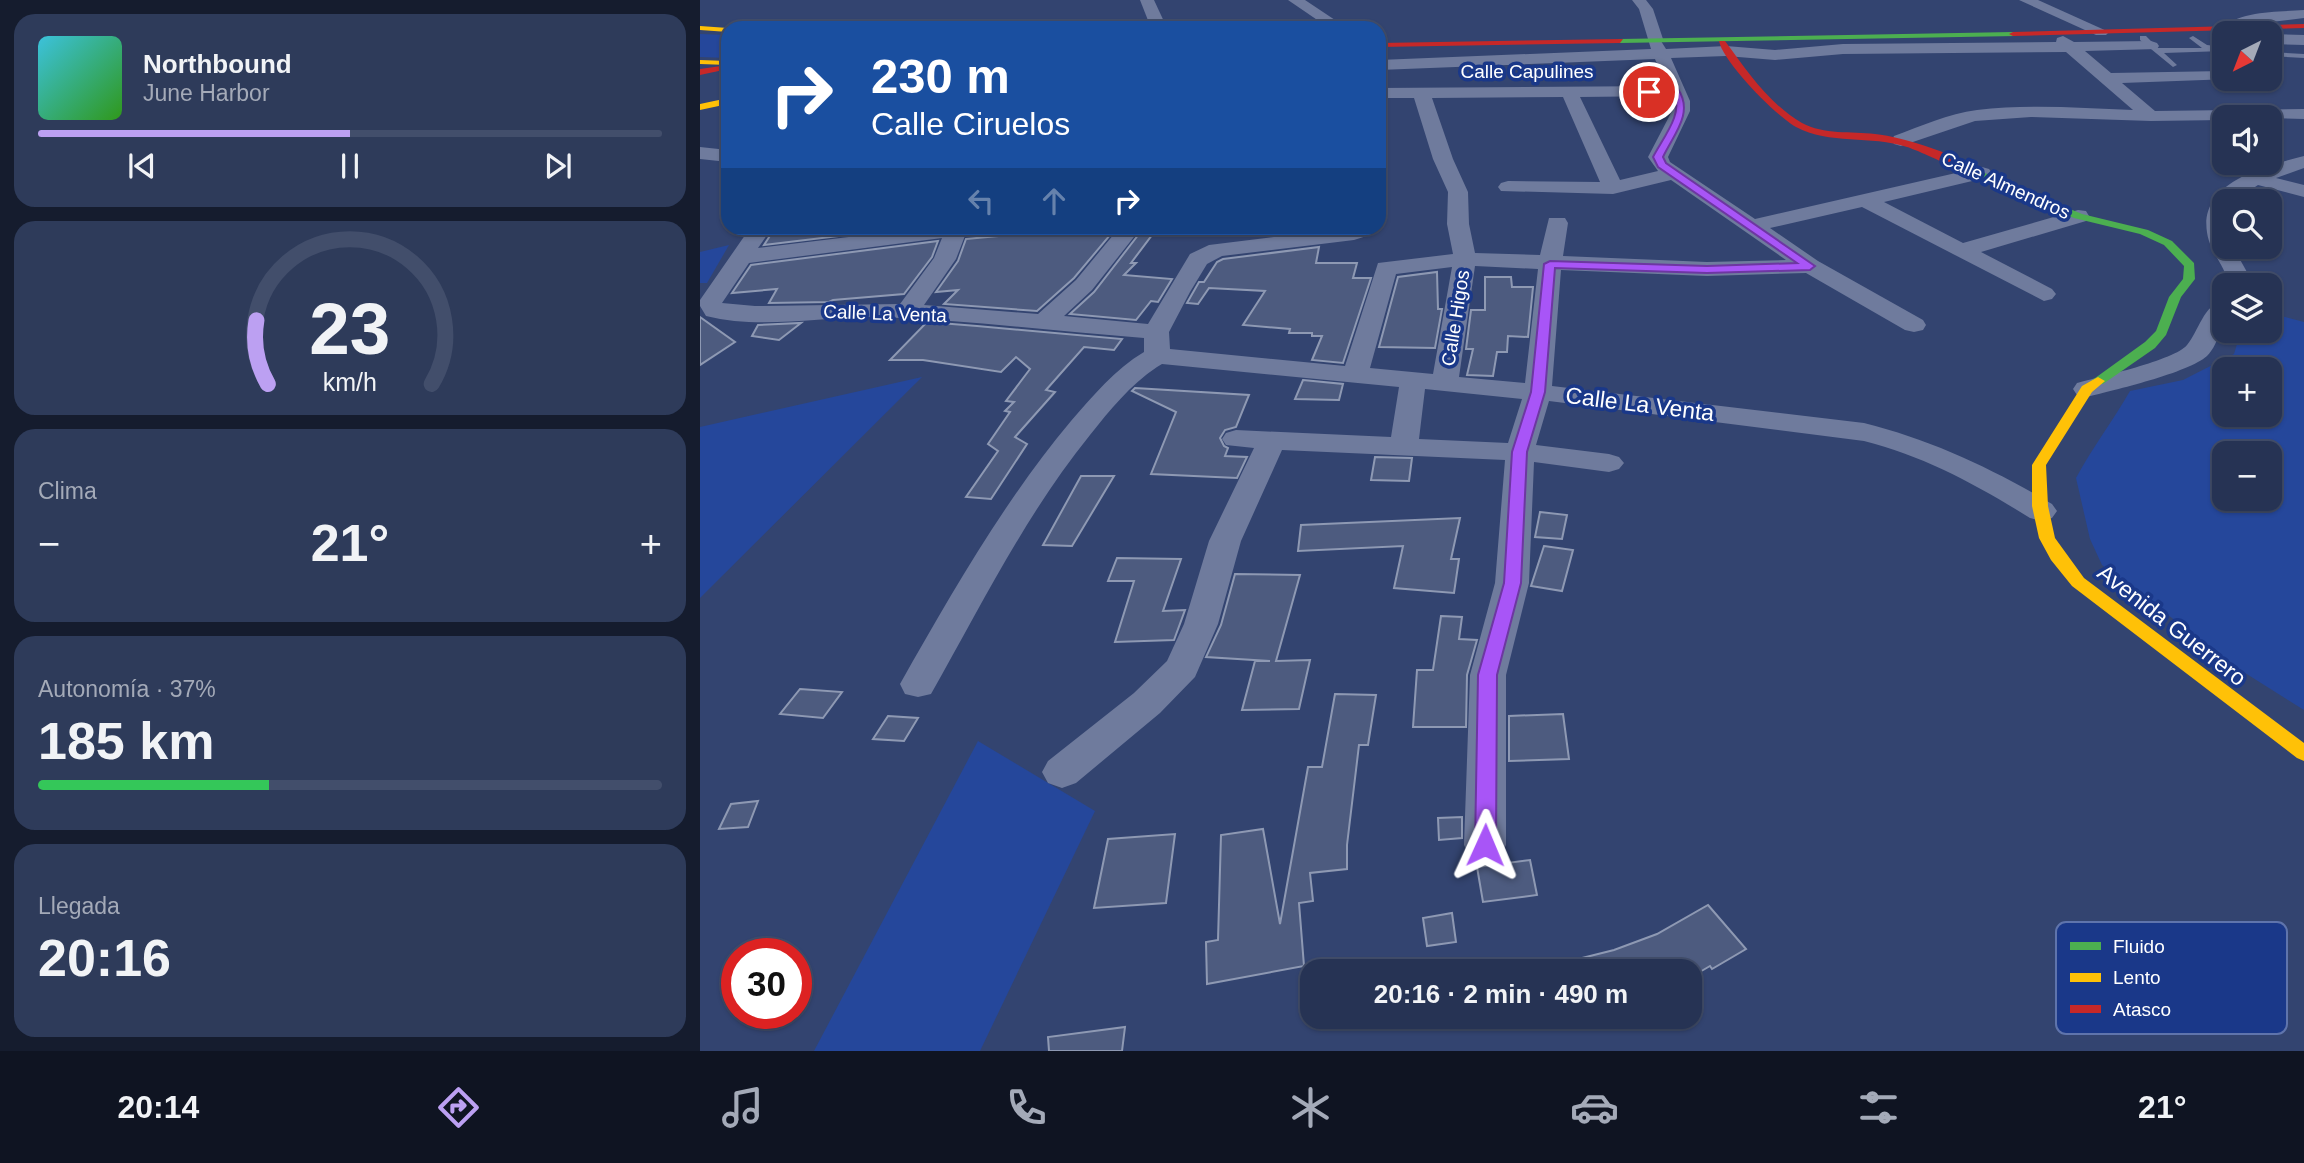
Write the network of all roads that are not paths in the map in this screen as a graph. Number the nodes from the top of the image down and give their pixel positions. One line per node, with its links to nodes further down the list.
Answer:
1 (1147, 0): 8 (street)
2 (1295, 0): 9 (street)
3 (1639, 0): 24 (street)
4 (2026, 0): 15 (street)
5 (2285, 0): 6 (street)
6 (2304, 6)
7 (2304, 14): 10 (street)
8 (1156, 21)
9 (1328, 21)
10 (2252, 21)
11 (2304, 26): 13 (main road)
12 (700, 28): 14 (main road)
13 (2282, 29)
14 (721, 30)
15 (2101, 32): 16 (main road); 24 (main road)
16 (2212, 35)
17 (2212, 39): 21 (main road)
18 (2282, 39): 19 (main road)
19 (2304, 40)
20 (2065, 43): 23 (street); 26 (street); 35 (street)
21 (2199, 43): 23 (main road); 25 (lane)
22 (1386, 45): 24 (main road)
23 (2149, 45): 33 (lane)
24 (1658, 46): 26 (street); 27 (main road); 32 (street); 36 (street)
25 (2212, 46)
26 (1724, 47): 44 (main road, Calle Almendros)
27 (1386, 52)
28 (2282, 55): 29 (lane)
29 (2304, 56)
30 (703, 65): 31 (main road)
31 (721, 65)
32 (1386, 65)
33 (2173, 65)
34 (2212, 76): 35 (street)
35 (2107, 78): 43 (street)
36 (1675, 91): 39 (street, Calle Capulines); 48 (street)
37 (1421, 92): 38 (street, Calle Capulines); 39 (street, Calle Capulines); 65 (street, Calle Higos)
38 (1386, 93)
39 (1570, 93): 52 (street)
40 (721, 102): 41 (main road)
41 (700, 107)
42 (2304, 114): 43 (street)
43 (2151, 116): 44 (street)
44 (1901, 140): 49 (main road, Calle Almendros)
45 (700, 153): 46 (street)
46 (721, 155)
47 (2304, 162): 50 (street)
48 (1676, 173): 52 (street); 57 (street)
49 (1982, 173): 54 (street); 55 (main road, Calle Almendros)
50 (2257, 179): 53 (street); 68 (street)
51 (1508, 187): 52 (street)
52 (1613, 188)
53 (2304, 191)
54 (1864, 200): 57 (street); 63 (street)
55 (2078, 216): 63 (street); 78 (main road, Calle Almendros)
56 (1557, 223): 66 (street)
57 (1752, 226): 67 (street)
58 (756, 235): 64 (street, Calle La Venta)
59 (913, 235): 64 (street)
60 (954, 235): 70 (street)
61 (1124, 235): 71 (street)
62 (1338, 235): 74 (street)
63 (1960, 251): 69 (street)
64 (742, 257): 70 (street, Calle La Venta)
65 (1465, 259): 66 (street); 75 (street); 77 (street, Calle Higos)
66 (1550, 264): 67 (street); 79 (street)
67 (1810, 266): 73 (street)
68 (2238, 273)
69 (2044, 294)
70 (907, 311): 71 (street, Calle La Venta)
71 (1044, 322): 74 (street, Calle La Venta)
72 (2212, 323): 78 (street)
73 (1914, 325)
74 (1151, 351): 75 (street, Calle La Venta); 86 (street)
75 (1355, 375): 76 (street, Calle La Venta)
76 (1413, 380): 77 (street, Calle La Venta); 82 (street)
77 (1445, 383): 79 (street, Calle La Venta)
78 (2087, 389): 85 (main road, Avenida Guerrero)
79 (1538, 392): 83 (street); 85 (street, Calle La Venta)
80 (1236, 439): 81 (street)
81 (1272, 440): 82 (street); 88 (street)
82 (1404, 447): 83 (street)
83 (1520, 452): 84 (street); 89 (street)
84 (1609, 463)
85 (2041, 511): 87 (main road, Avenida Guerrero)
86 (918, 684)
87 (2304, 753)
88 (1062, 772)
89 (1485, 845)

